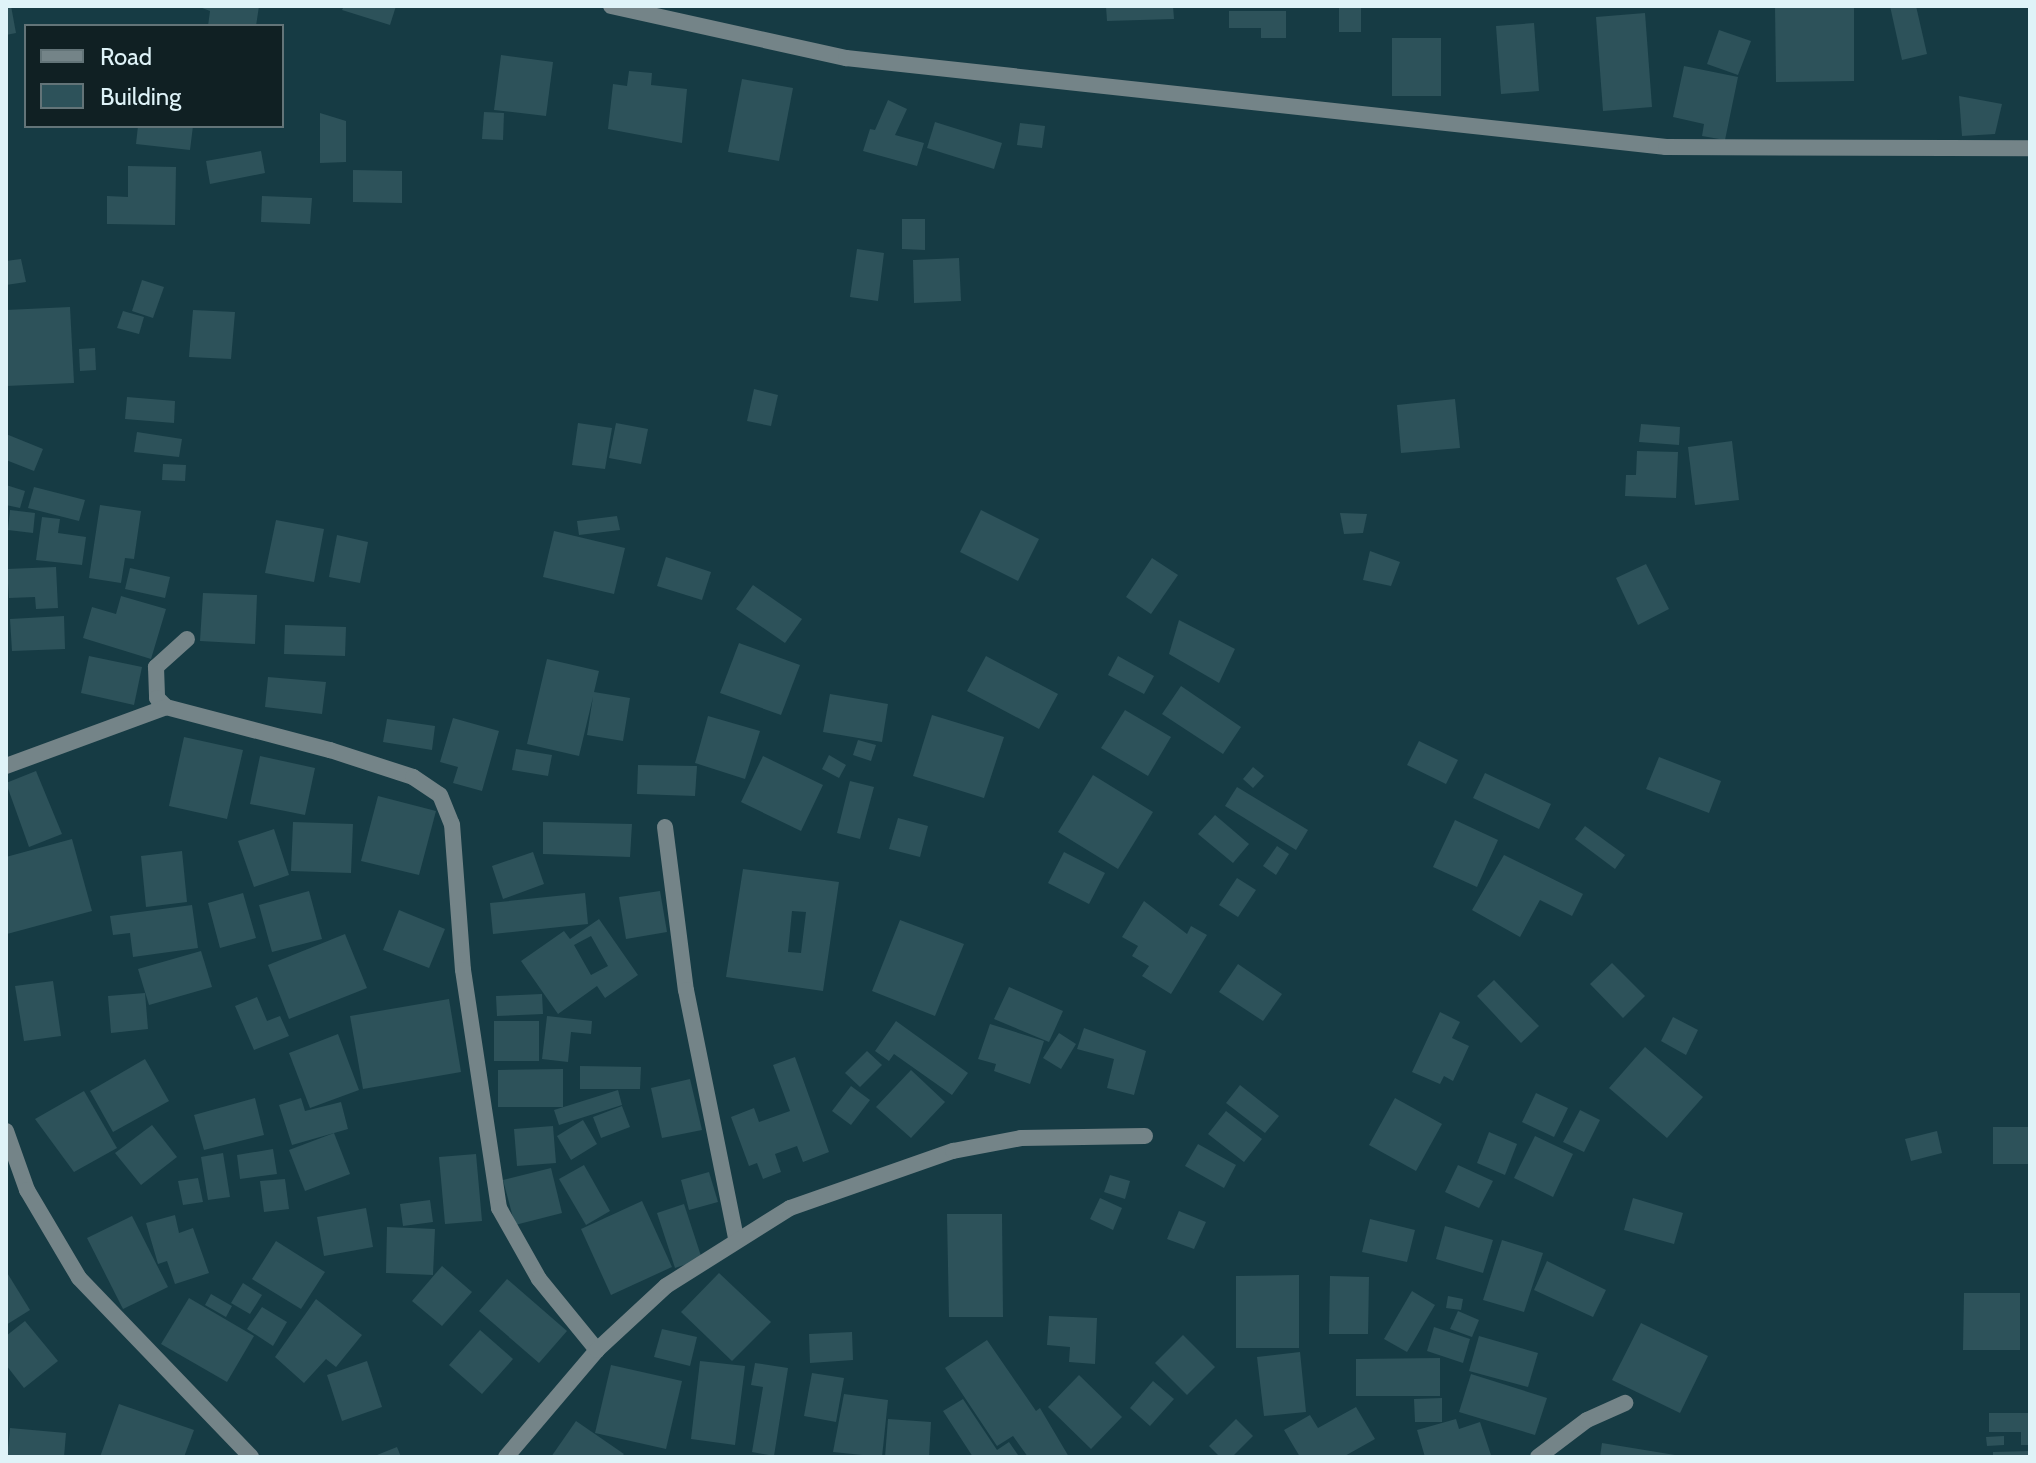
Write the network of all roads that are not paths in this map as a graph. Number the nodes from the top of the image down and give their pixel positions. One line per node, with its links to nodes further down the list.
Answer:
1 (611, 6): 2 (street)
2 (2030, 148)
3 (187, 639): 4 (street)
4 (166, 707): 5 (street); 10 (street)
5 (6, 766)
6 (665, 827): 9 (street)
7 (6, 1131): 12 (street)
8 (1145, 1136): 9 (street)
9 (736, 1238): 10 (street)
10 (597, 1350): 13 (street)
11 (1625, 1403): 14 (street)
12 (251, 1457)
13 (506, 1457)
14 (1538, 1457)

